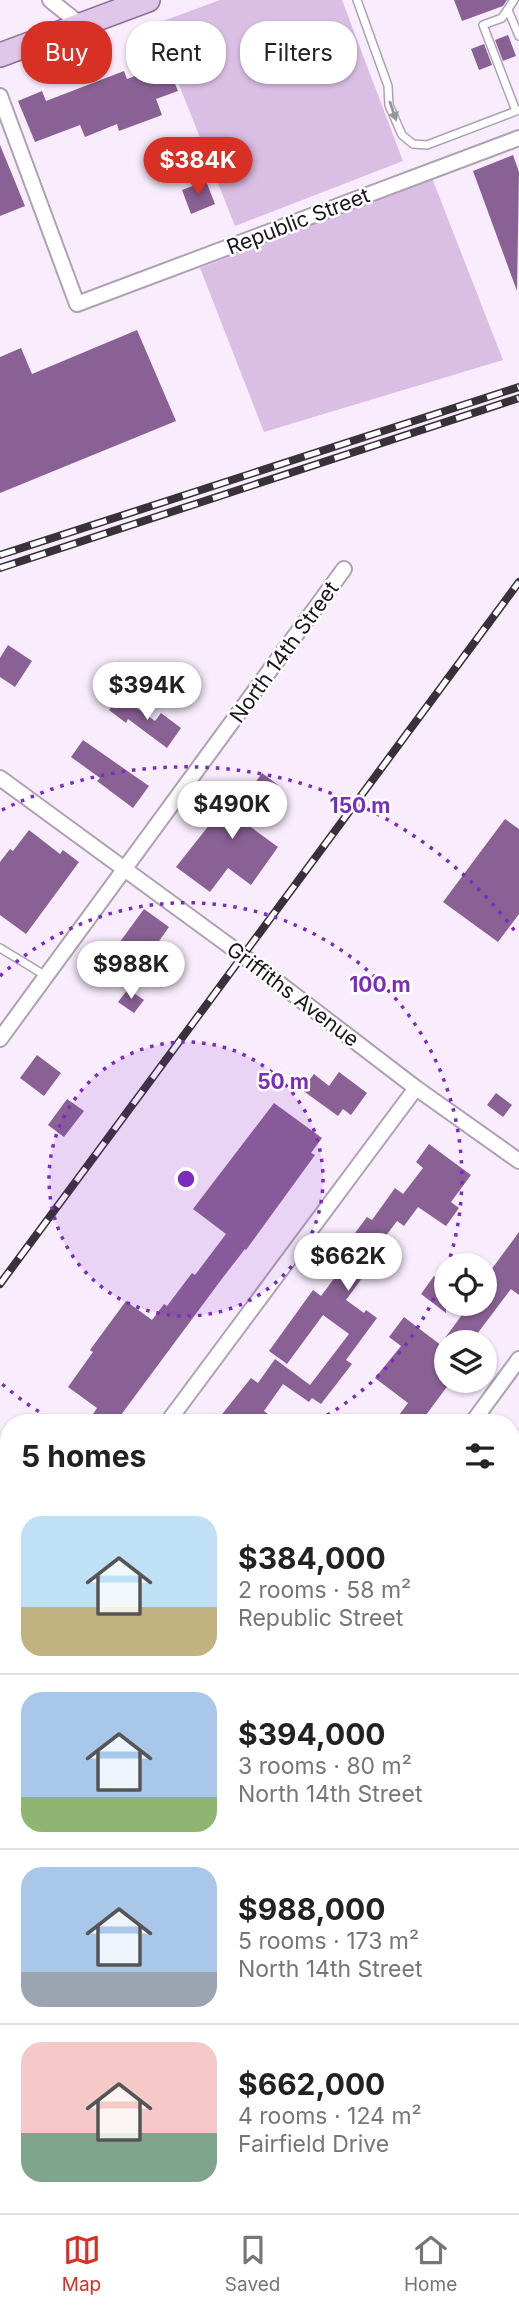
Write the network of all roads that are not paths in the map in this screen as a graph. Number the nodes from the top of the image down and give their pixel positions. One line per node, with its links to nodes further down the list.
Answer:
1 (50, 0): 6 (street)
2 (148, 0): 7 (main road)
3 (357, 0): 12 (lane, one-way to 12)
4 (514, 0): 5 (lane)
5 (508, 10): 8 (lane); 12 (lane)
6 (76, 21)
7 (92, 21)
8 (519, 36)
9 (21, 47): 10 (main road)
10 (0, 55)
11 (0, 96): 13 (street, Republic Street)
12 (517, 111)
13 (519, 138)
14 (345, 569): 16 (street, North 14th Street)
15 (0, 778): 16 (street, Griffiths Avenue)
16 (126, 869): 18 (street, North 14th Street); 20 (street, Griffiths Avenue)
17 (0, 948): 18 (lane)
18 (46, 976): 19 (street, North 14th Street)
19 (0, 1039)
20 (416, 1087): 21 (street, Griffiths Avenue); 23 (street)
21 (519, 1161)
22 (519, 1360): 24 (street)
23 (174, 1414)
24 (479, 1414)

